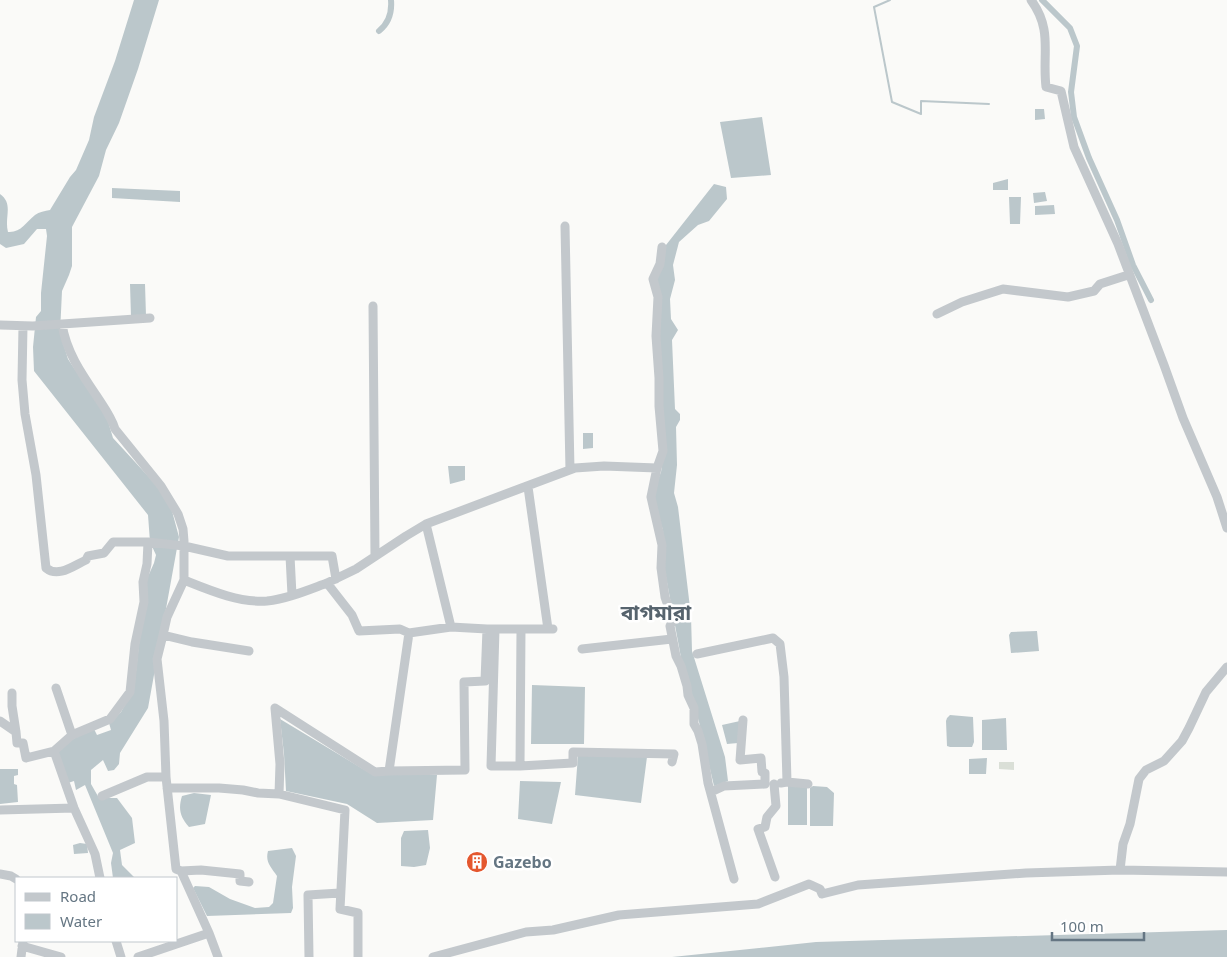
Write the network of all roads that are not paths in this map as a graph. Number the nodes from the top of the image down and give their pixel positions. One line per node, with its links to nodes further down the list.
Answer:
1 (1032, 0): 4 (street)
2 (565, 226): 12 (street)
3 (662, 247): 11 (street)
4 (1128, 275): 6 (street); 15 (street)
5 (373, 306): 19 (street)
6 (937, 314)
7 (150, 318): 8 (street)
8 (61, 324): 10 (street); 17 (street)
9 (0, 326): 10 (street)
10 (23, 326): 16 (street)
11 (657, 468): 12 (street); 29 (street)
12 (570, 470): 13 (street)
13 (528, 486): 14 (street); 26 (street)
14 (426, 524): 19 (street); 24 (street)
15 (1227, 528)
16 (148, 542): 17 (street); 39 (street)
17 (182, 546): 18 (street); 21 (street)
18 (290, 556): 20 (street); 23 (street)
19 (375, 556): 20 (street)
20 (336, 578): 22 (street)
21 (184, 580): 23 (street); 28 (street)
22 (327, 583): 23 (street); 27 (street)
23 (292, 594)
24 (451, 627): 25 (street); 27 (street)
25 (491, 629): 26 (street); 42 (street); 43 (street)
26 (522, 629): 42 (street)
27 (409, 633): 43 (street)
28 (163, 635): 31 (street); 44 (street)
29 (672, 639): 30 (street); 49 (street)
30 (582, 649)
31 (250, 651)
32 (697, 654): 45 (street)
33 (1227, 667): 55 (street)
34 (56, 688): 39 (street)
35 (12, 693): 38 (street)
36 (742, 720): 46 (street)
37 (0, 721): 38 (street)
38 (16, 732): 40 (street)
39 (72, 735): 40 (street)
40 (54, 751): 52 (street)
41 (672, 762): 42 (street)
42 (520, 766)
43 (389, 770): 50 (street)
44 (166, 777): 48 (street); 51 (street)
45 (787, 782): 46 (street); 47 (street)
46 (770, 784): 49 (street); 59 (street)
47 (808, 784)
48 (167, 788): 50 (street); 54 (street)
49 (711, 792): 61 (street)
50 (279, 794): 63 (street)
51 (102, 796)
52 (74, 808): 53 (street); 58 (street)
53 (0, 810)
54 (181, 870): 62 (street); 64 (street)
55 (1120, 870): 56 (street); 74 (street)
56 (1227, 872)
57 (0, 874): 60 (street)
58 (100, 877)
59 (775, 877)
60 (15, 879)
61 (734, 879)
62 (249, 882)
63 (340, 893): 72 (street); 73 (street)
64 (209, 933): 70 (street); 71 (street)
65 (116, 942): 69 (street)
66 (23, 943): 67 (street); 68 (street)
67 (22, 957)
68 (61, 957)
69 (121, 957)
70 (138, 957)
71 (218, 957)
72 (309, 957)
73 (358, 957)
74 (433, 957)

